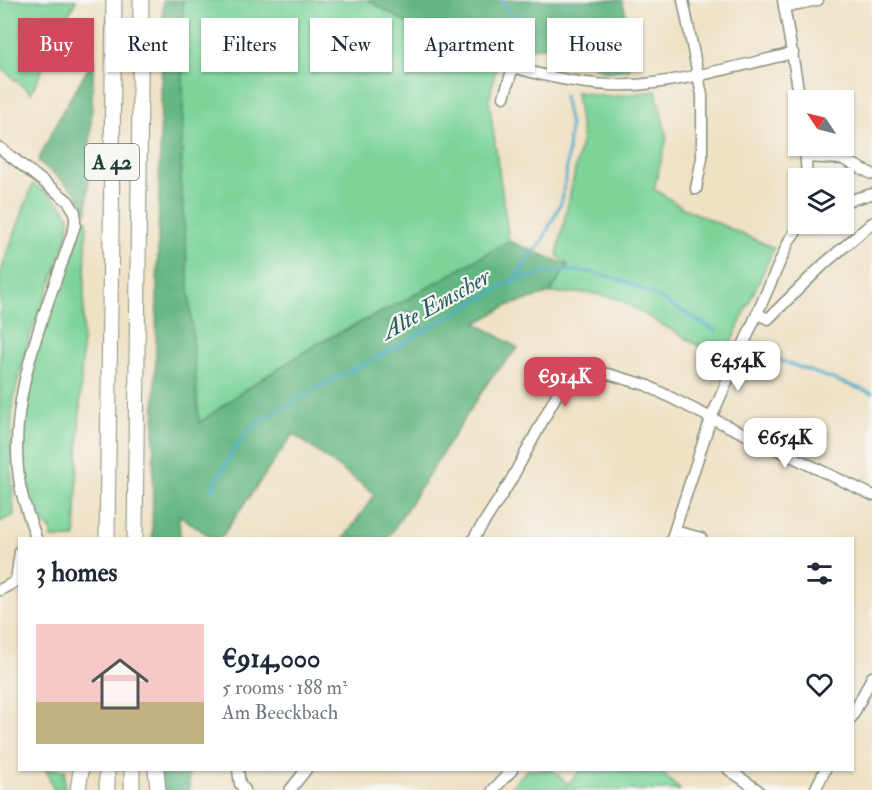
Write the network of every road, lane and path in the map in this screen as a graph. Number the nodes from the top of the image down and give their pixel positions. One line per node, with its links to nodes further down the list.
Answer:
1 (114, 0): 24 (highway, A 42)
2 (141, 0): 25 (highway, A 42)
3 (683, 0): 7 (street)
4 (818, 0): 5 (street)
5 (783, 3): 6 (street)
6 (793, 54): 7 (street); 8 (street)
7 (698, 74): 9 (street); 14 (street)
8 (798, 90)
9 (504, 97)
10 (0, 148): 23 (street)
11 (806, 158): 12 (street); 13 (street)
12 (806, 168)
13 (872, 174)
14 (696, 189)
15 (872, 194): 16 (street)
16 (854, 199)
17 (872, 223): 19 (street)
18 (794, 234): 19 (street)
19 (758, 314): 20 (street)
20 (711, 418): 21 (street); 22 (street); 26 (street)
21 (872, 495)
22 (673, 535): 27 (street)
23 (36, 537)
24 (107, 537)
25 (135, 537)
26 (475, 537)
27 (692, 537)
28 (18, 580): 29 (street)
29 (0, 590)
30 (871, 680): 31 (street)
31 (854, 713)
32 (81, 771): 41 (highway)
33 (107, 771): 42 (highway)
34 (132, 771): 43 (highway)
35 (156, 771): 44 (highway)
36 (238, 771): 45 (street)
37 (305, 771): 46 (street)
38 (511, 771): 47 (street)
39 (730, 771): 48 (street)
40 (824, 771): 49 (street)
41 (78, 790)
42 (107, 790)
43 (132, 790)
44 (158, 790)
45 (245, 790)
46 (290, 790)
47 (493, 790)
48 (758, 790)
49 (815, 790)

